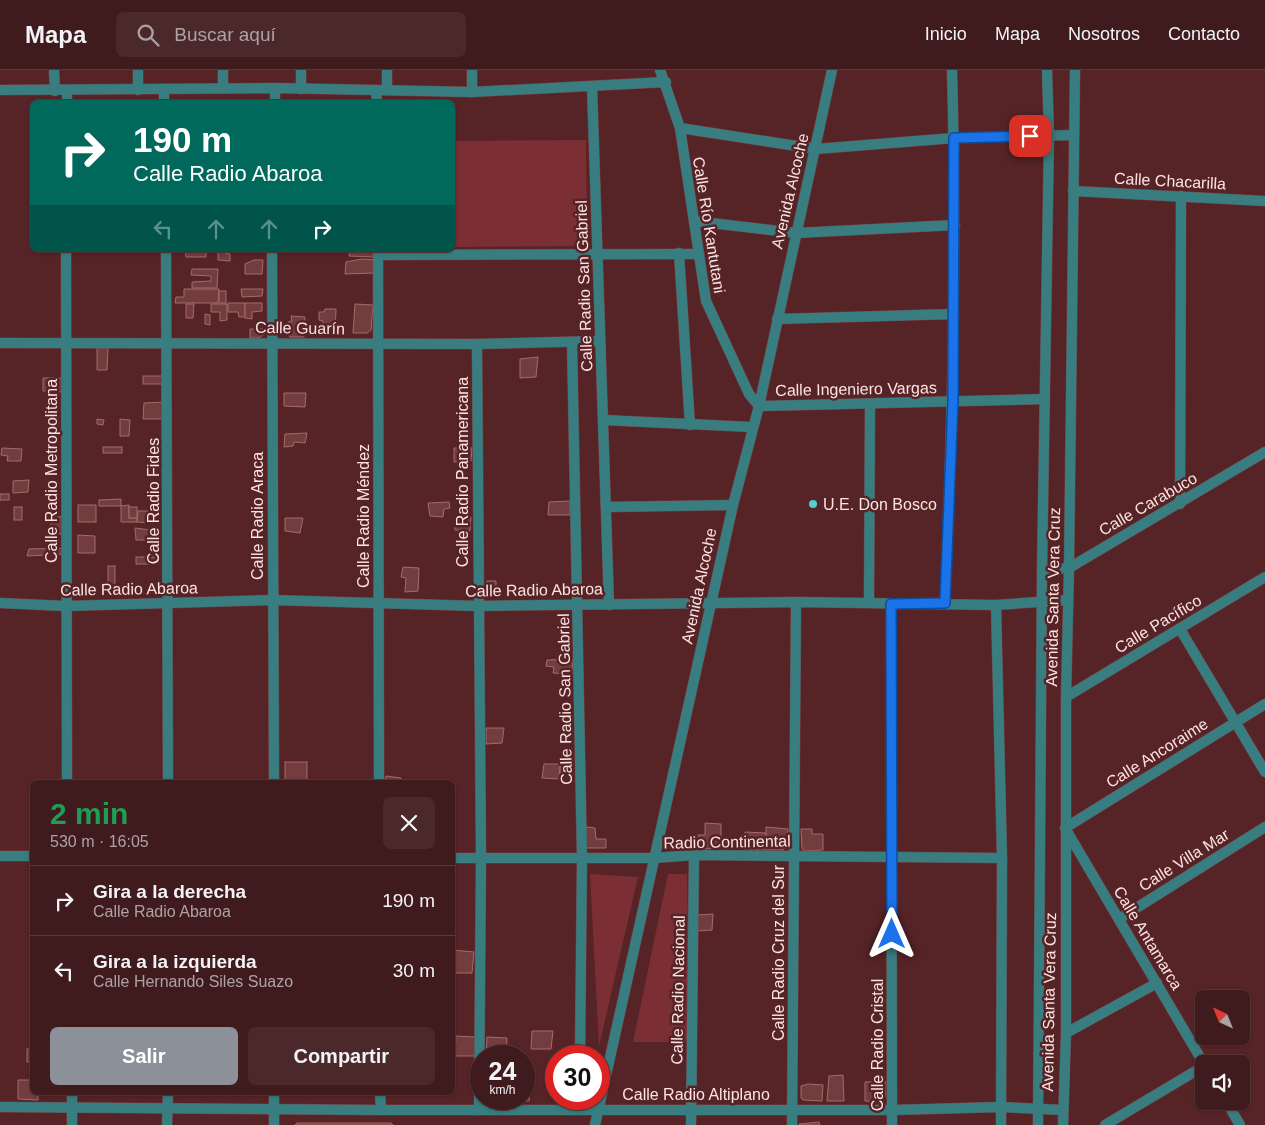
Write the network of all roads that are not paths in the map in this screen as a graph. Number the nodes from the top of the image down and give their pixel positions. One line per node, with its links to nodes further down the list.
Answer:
1 (54, 70): 21 (street)
2 (138, 70): 19 (street)
3 (222, 70): 14 (street)
4 (301, 70): 17 (street)
5 (387, 70): 20 (street)
6 (472, 70): 23 (street)
7 (660, 70): 12 (street, Calle Río Kantutani)
8 (832, 70): 32 (street, Avenida Alcoche)
9 (952, 70): 31 (street)
10 (1047, 70): 29 (street, Avenida Santa Vera Cruz)
11 (1075, 70): 30 (street, Avenida Santa Vera Cruz)
12 (666, 82): 13 (street); 28 (street, Calle Río Kantutani)
13 (592, 86): 23 (street); 43 (street, Calle Radio San Gabriel)
14 (223, 88): 15 (street); 16 (street)
15 (275, 88): 17 (street); 26 (street)
16 (164, 89): 19 (street); 25 (street)
17 (301, 89): 20 (street)
18 (0, 90): 21 (street)
19 (138, 90): 22 (street)
20 (382, 90): 23 (street); 27 (street)
21 (55, 91): 22 (street)
22 (67, 91): 24 (street)
23 (472, 92)
24 (67, 100)
25 (164, 100)
26 (274, 100)
27 (378, 100)
28 (680, 128): 32 (street); 36 (street, Calle Río Kantutani)
29 (1049, 135): 30 (street); 31 (street); 56 (street, Avenida Santa Vera Cruz)
30 (1074, 135): 33 (street, Avenida Santa Vera Cruz)
31 (954, 138): 32 (street); 37 (street)
32 (816, 149): 38 (street, Avenida Alcoche)
33 (1073, 191): 34 (street, Calle Chacarilla); 67 (street, Avenida Santa Vera Cruz)
34 (1181, 196): 35 (street, Calle Chacarilla); 64 (street)
35 (1265, 201)
36 (694, 221): 38 (street); 45 (street, Calle Río Kantutani)
37 (955, 224): 38 (street); 46 (street)
38 (796, 233): 47 (street, Avenida Alcoche)
39 (66, 252): 52 (street, Calle Radio Metropolitana)
40 (166, 252): 53 (street, Calle Radio Fides)
41 (272, 252): 51 (street, Calle Radio Araca)
42 (378, 252): 43 (street); 54 (street, Calle Radio Méndez)
43 (598, 253): 44 (street); 49 (street, Calle Radio San Gabriel)
44 (679, 253): 45 (street); 61 (street)
45 (699, 254): 59 (street, Calle Río Kantutani)
46 (954, 314): 47 (street); 57 (street)
47 (777, 318): 59 (street, Avenida Alcoche)
48 (572, 342): 49 (street, Calle Guarín); 55 (street, Calle Guarín); 81 (street, Calle Radio San Gabriel)
49 (599, 342): 60 (street, Calle Radio San Gabriel)
50 (0, 343): 52 (street, Calle Guarín)
51 (271, 343): 53 (street, Calle Guarín); 54 (street, Calle Guarín); 70 (street, Calle Radio Araca)
52 (65, 344): 53 (street, Calle Guarín); 84 (street, Calle Radio Metropolitana)
53 (168, 344): 76 (street, Calle Radio Fides)
54 (378, 344): 55 (street, Calle Guarín); 80 (street, Calle Radio Méndez)
55 (477, 344): 85 (street, Calle Radio Panamericana)
56 (1045, 399): 57 (street, Calle Ingeniero Vargas); 68 (street, Avenida Santa Vera Cruz)
57 (953, 401): 58 (street, Calle Ingeniero Vargas); 77 (street)
58 (870, 404): 59 (street, Calle Ingeniero Vargas); 74 (street)
59 (759, 406): 62 (street, Avenida Alcoche)
60 (604, 420): 61 (street); 66 (street, Calle Radio San Gabriel)
61 (690, 425): 62 (street)
62 (751, 428): 65 (street, Avenida Alcoche)
63 (1265, 452): 64 (street, Calle Carabuco)
64 (1180, 504): 67 (street, Calle Carabuco)
65 (733, 505): 66 (street); 72 (street, Avenida Alcoche)
66 (606, 507): 82 (street, Calle Radio San Gabriel)
67 (1069, 568): 68 (street, Calle Carabuco); 71 (street, Avenida Santa Vera Cruz)
68 (1042, 570): 78 (street, Avenida Santa Vera Cruz)
69 (1265, 577): 86 (street, Calle Pacífico)
70 (272, 600): 76 (street, Calle Radio Abaroa); 80 (street, Calle Radio Abaroa); 93 (street, Calle Radio Araca)
71 (1068, 600): 78 (street, Calle Radio Abaroa); 87 (street, Avenida Santa Vera Cruz)
72 (711, 602): 73 (street, Calle Radio Abaroa); 82 (street, Calle Radio Abaroa); 105 (street, Avenida Alcoche)
73 (796, 602): 74 (street, Calle Radio Abaroa); 100 (street, Calle Radio Cruz del Sur)
74 (869, 602): 79 (street, Calle Radio Abaroa)
75 (0, 603): 84 (street, Calle Radio Abaroa)
76 (168, 603): 84 (street, Calle Radio Abaroa); 92 (street, Calle Radio Fides)
77 (945, 603): 79 (street, Calle Radio Abaroa); 83 (street, Calle Radio Abaroa)
78 (1042, 603): 83 (street, Calle Radio Abaroa); 125 (street, Avenida Santa Vera Cruz)
79 (891, 604): 101 (street, Calle Radio Cristal)
80 (378, 605): 85 (street, Calle Radio Abaroa); 94 (street, Calle Radio Méndez)
81 (579, 605): 82 (street, Calle Radio Abaroa); 85 (street, Calle Radio Abaroa); 104 (street, Calle Radio San Gabriel)
82 (610, 605)
83 (996, 605): 106 (street)
84 (66, 606): 91 (street, Calle Radio Metropolitana)
85 (478, 606): 103 (street, Calle Radio Panamericana)
86 (1180, 629): 87 (street, Calle Pacífico); 89 (street)
87 (1066, 697): 96 (street, Avenida Santa Vera Cruz)
88 (1265, 704): 89 (street, Calle Ancoraime)
89 (1235, 722): 90 (street); 96 (street, Calle Ancoraime)
90 (1265, 772)
91 (66, 780)
92 (168, 780)
93 (274, 780)
94 (379, 780)
95 (1265, 827): 107 (street, Calle Villa Mar)
96 (1066, 828): 107 (street, Calle Antamarca); 109 (street, Avenida Santa Vera Cruz)
97 (694, 855): 100 (street, Radio Continental); 105 (street, Radio Continental); 130 (street, Calle Radio Nacional)
98 (0, 856): 99 (street)
99 (30, 856)
100 (793, 856): 101 (street, Radio Continental); 122 (street, Calle Radio Cruz del Sur)
101 (892, 857): 106 (street, Radio Continental); 131 (street, Calle Radio Cristal)
102 (455, 858): 103 (street, Radio Continental)
103 (481, 858): 104 (street, Radio Continental); 110 (street, Calle Radio Panamericana)
104 (582, 858): 105 (street, Radio Continental); 111 (street, Calle Radio San Gabriel)
105 (654, 858): 112 (street, Avenida Alcoche)
106 (1002, 858): 120 (street)
107 (1119, 918): 108 (street, Calle Antamarca)
108 (1157, 983): 109 (street); 113 (street, Calle Antamarca)
109 (1066, 1033): 132 (street, Avenida Santa Vera Cruz)
110 (480, 1045)
111 (580, 1045)
112 (610, 1055)
113 (1198, 1055)
114 (1195, 1070): 144 (street)
115 (72, 1095): 121 (street)
116 (168, 1095): 123 (street)
117 (274, 1095): 126 (street)
118 (380, 1095): 127 (street)
119 (0, 1107): 121 (street, Calle Radio Altiplano)
120 (1001, 1107): 125 (street, Calle Radio Altiplano); 131 (street, Calle Radio Altiplano); 141 (street)
121 (72, 1108): 123 (street, Calle Radio Altiplano); 134 (street)
122 (792, 1108): 130 (street, Calle Radio Altiplano); 131 (street, Calle Radio Altiplano); 139 (street, Calle Radio Cruz del Sur)
123 (168, 1109): 126 (street, Calle Radio Altiplano); 135 (street)
124 (610, 1109): 130 (street, Calle Radio Altiplano)
125 (1039, 1109): 132 (street, Calle Radio Altiplano); 142 (street, Avenida Santa Vera Cruz)
126 (274, 1110): 127 (street, Calle Radio Altiplano); 136 (street)
127 (381, 1110): 128 (street, Calle Radio Altiplano)
128 (470, 1110)
129 (598, 1110): 137 (street)
130 (691, 1110): 138 (street, Calle Radio Nacional)
131 (892, 1110): 140 (street, Calle Radio Cristal)
132 (1063, 1110): 143 (street, Avenida Santa Vera Cruz)
133 (1231, 1110): 145 (street)
134 (72, 1125)
135 (168, 1125)
136 (274, 1125)
137 (595, 1125)
138 (691, 1125)
139 (792, 1125)
140 (892, 1125)
141 (1001, 1125)
142 (1038, 1125)
143 (1063, 1125)
144 (1105, 1125)
145 (1240, 1125)

